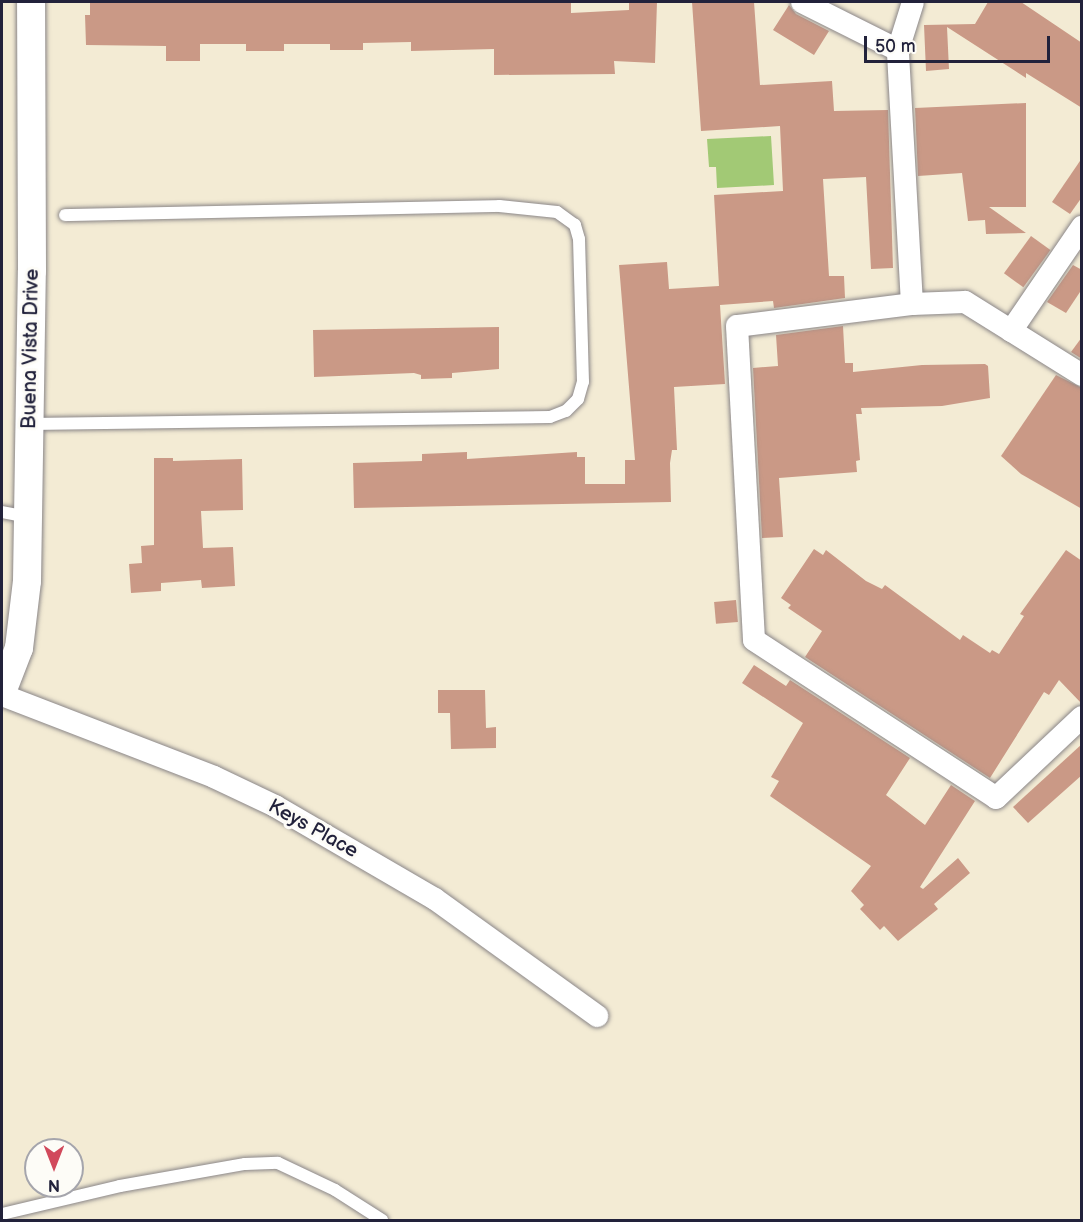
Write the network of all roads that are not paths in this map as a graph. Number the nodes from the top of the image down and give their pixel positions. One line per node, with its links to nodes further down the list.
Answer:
1 (31, 2): 10 (street, Buena Vista Drive)
2 (802, 2): 4 (street)
3 (913, 2): 4 (street)
4 (898, 50): 7 (street)
5 (65, 215): 10 (lane)
6 (1082, 227): 8 (street)
7 (912, 304): 8 (street); 13 (street)
8 (1011, 331): 9 (street)
9 (1082, 375)
10 (30, 424): 11 (street, Buena Vista Drive)
11 (14, 515): 12 (street, Buena Vista Drive)
12 (2, 694): 14 (street, Keys Place)
13 (1082, 717)
14 (597, 1016)
15 (2, 1214): 16 (lane)
16 (382, 1221)

